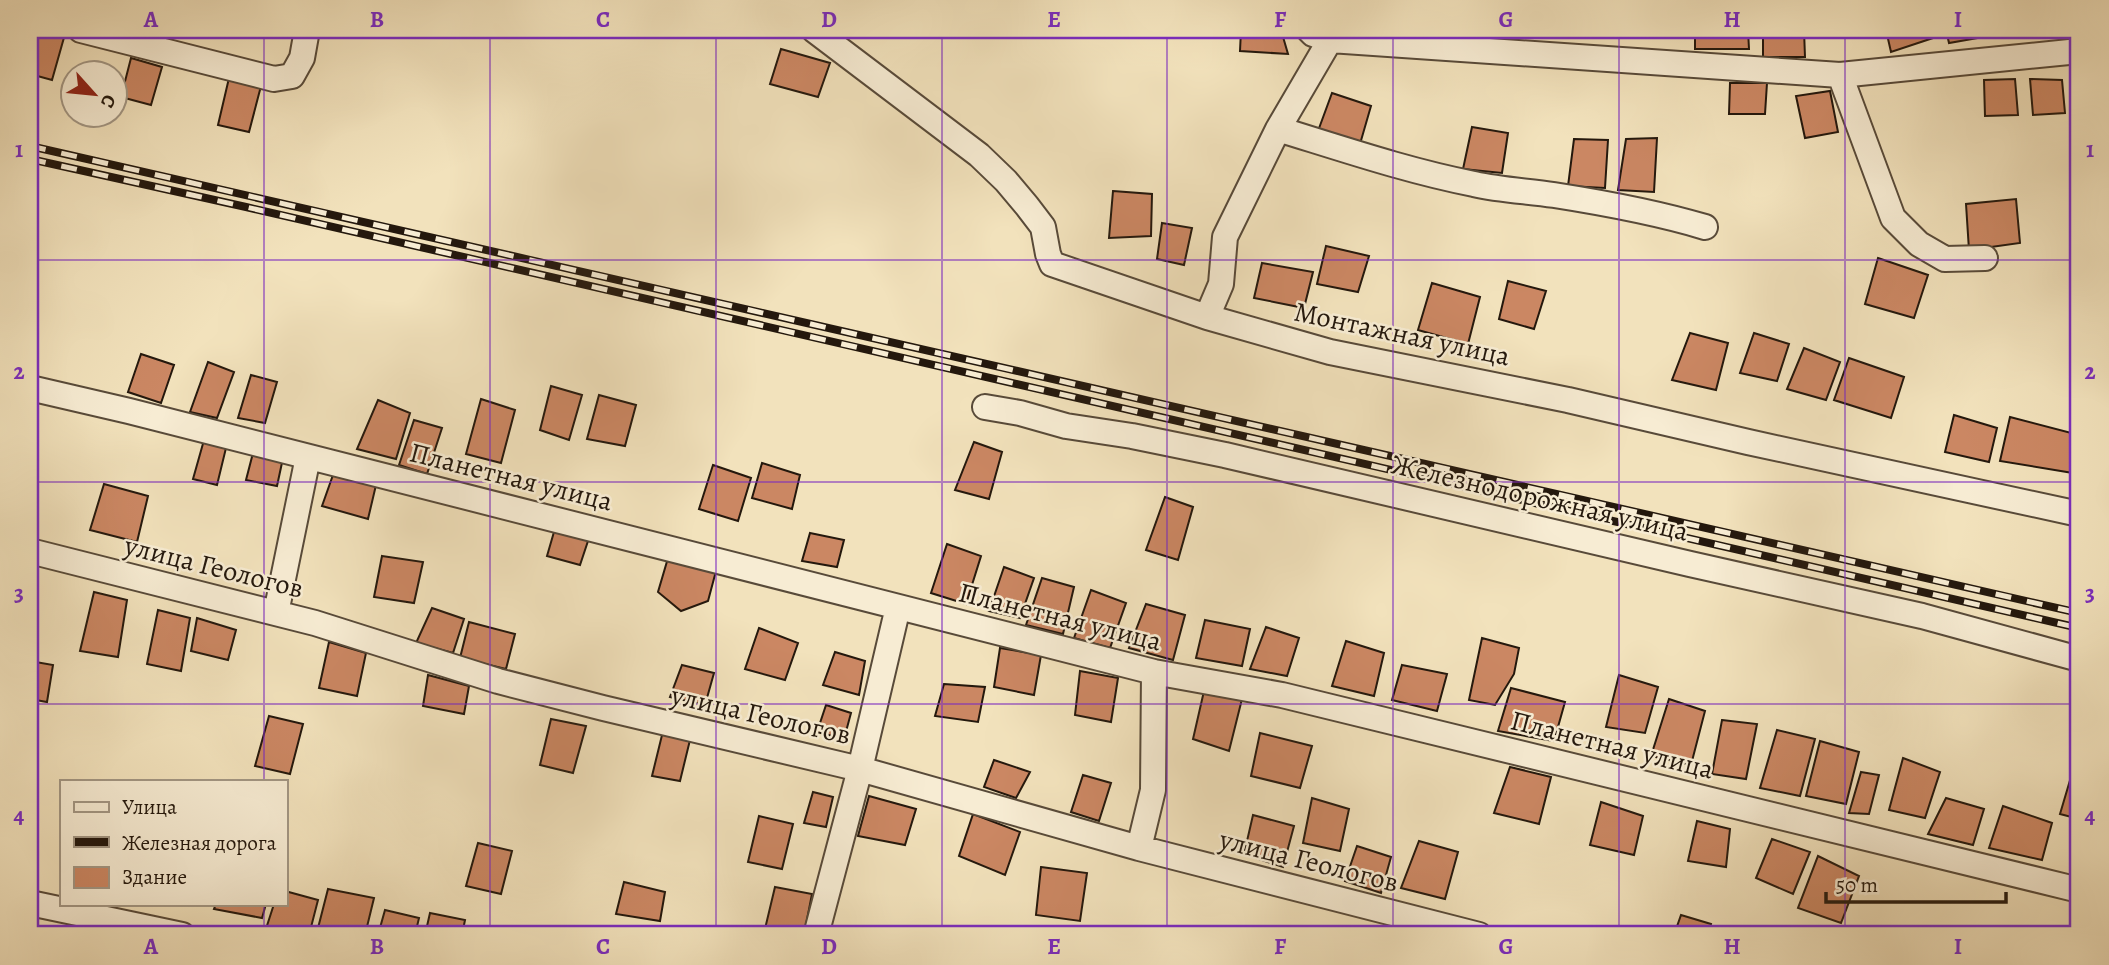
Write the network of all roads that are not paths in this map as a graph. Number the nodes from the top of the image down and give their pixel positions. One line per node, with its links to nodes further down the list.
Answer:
1 (81, 30): 2 (street)
2 (306, 30)
3 (814, 30): 10 (street, Монтажная улица)
4 (1319, 35): 6 (street); 7 (street)
5 (2079, 51): 6 (street)
6 (1840, 75): 9 (street)
7 (1279, 129): 8 (street); 10 (street)
8 (1705, 228)
9 (1985, 258)
10 (1207, 317): 14 (street, Монтажная улица)
11 (30, 388): 13 (street, Планетная улица)
12 (985, 407): 18 (street, Железнодорожная улица)
13 (309, 457): 16 (street, Планетная улица); 17 (street)
14 (2079, 514)
15 (30, 551): 17 (street, улица Геологов)
16 (898, 607): 19 (street, Планетная улица); 20 (street)
17 (276, 613): 20 (street, улица Геологов)
18 (2079, 659)
19 (1154, 672): 21 (street); 22 (street, Планетная улица)
20 (860, 769): 21 (street, улица Геологов); 25 (street)
21 (1139, 848): 26 (street, улица Геологов)
22 (2079, 890)
23 (30, 902): 24 (street)
24 (183, 935)
25 (817, 935)
26 (1479, 935)

